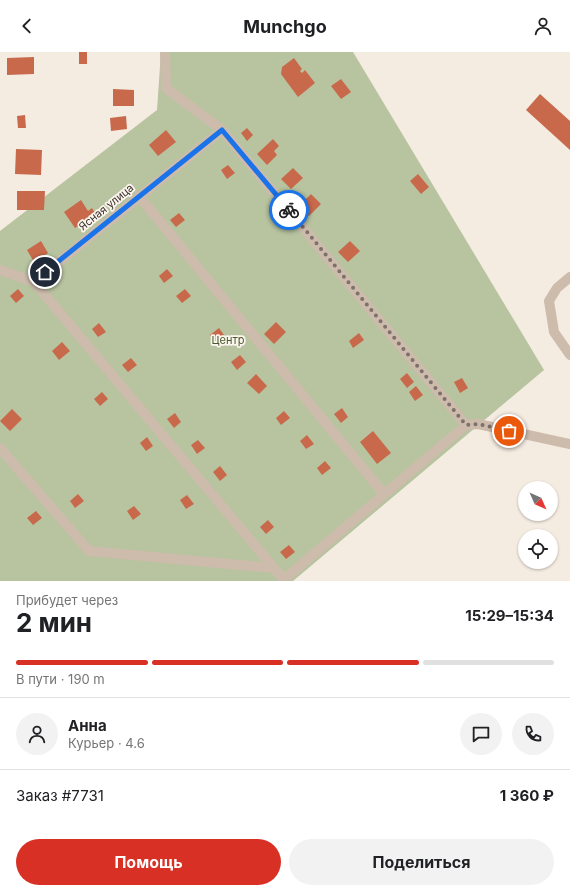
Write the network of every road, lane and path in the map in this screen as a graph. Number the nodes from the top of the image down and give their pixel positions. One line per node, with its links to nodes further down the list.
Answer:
1 (165, 52): 2 (street)
2 (222, 130): 3 (street, Ясная улица); 8 (street)
3 (139, 196): 6 (street, Ясная улица); 11 (street)
4 (0, 270): 6 (street)
5 (570, 277): 7 (street)
6 (34, 282): 12 (street)
7 (570, 356)
8 (466, 425): 9 (street); 11 (street)
9 (570, 444)
10 (0, 448): 12 (street)
11 (384, 494): 13 (street)
12 (273, 568): 13 (street)
13 (283, 580)

